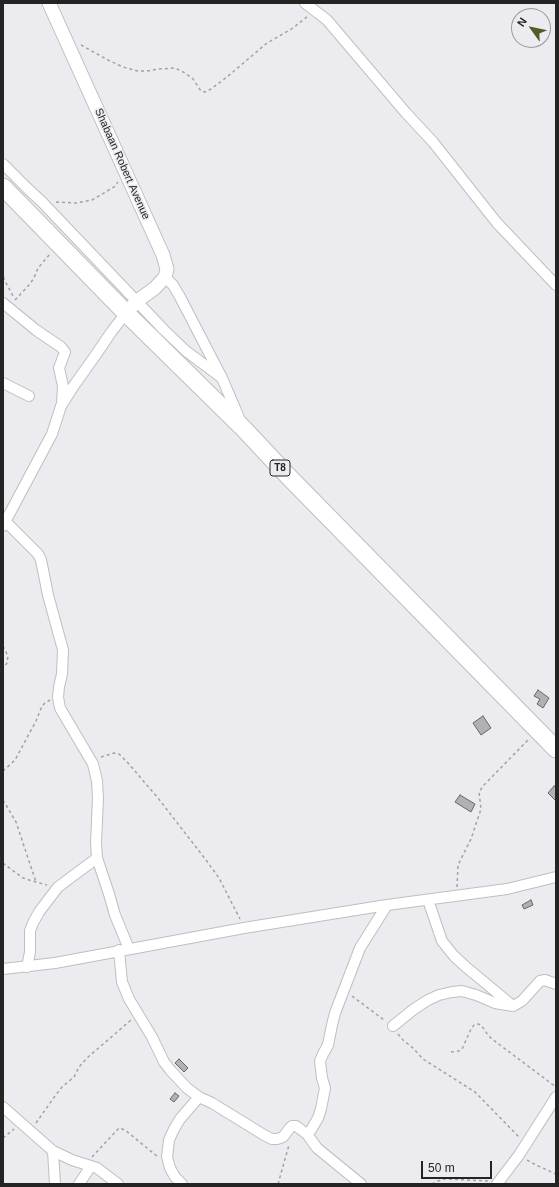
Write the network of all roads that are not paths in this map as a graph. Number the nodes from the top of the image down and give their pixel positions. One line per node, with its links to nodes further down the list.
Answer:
1 (49, 3): 5 (street, Shabaan Robert Avenue)
2 (305, 3): 6 (street)
3 (3, 164): 8 (street)
4 (3, 187): 8 (highway, T8)
5 (165, 277): 8 (street); 9 (street)
6 (556, 285)
7 (9, 304): 12 (street)
8 (132, 307): 9 (street); 12 (street); 13 (highway, T8)
9 (222, 378): 13 (street)
10 (3, 383): 11 (street)
11 (29, 396)
12 (62, 406): 14 (street)
13 (244, 429): 15 (highway, T8)
14 (4, 523): 16 (street)
15 (556, 749)
16 (97, 858): 20 (street); 21 (street)
17 (556, 877): 18 (street)
18 (428, 900): 19 (street); 24 (street)
19 (387, 905): 20 (street); 29 (street)
20 (124, 950): 21 (street); 27 (street)
21 (27, 967): 22 (street)
22 (3, 969)
23 (556, 984): 24 (street)
24 (513, 1006): 25 (street)
25 (393, 1026)
26 (556, 1096): 32 (street)
27 (199, 1097): 29 (street); 36 (street)
28 (3, 1107): 30 (street)
29 (307, 1134): 37 (street)
30 (53, 1151): 31 (street); 33 (street)
31 (88, 1165): 34 (street); 35 (street)
32 (498, 1182)
33 (55, 1184)
34 (79, 1184)
35 (118, 1184)
36 (182, 1184)
37 (361, 1184)

